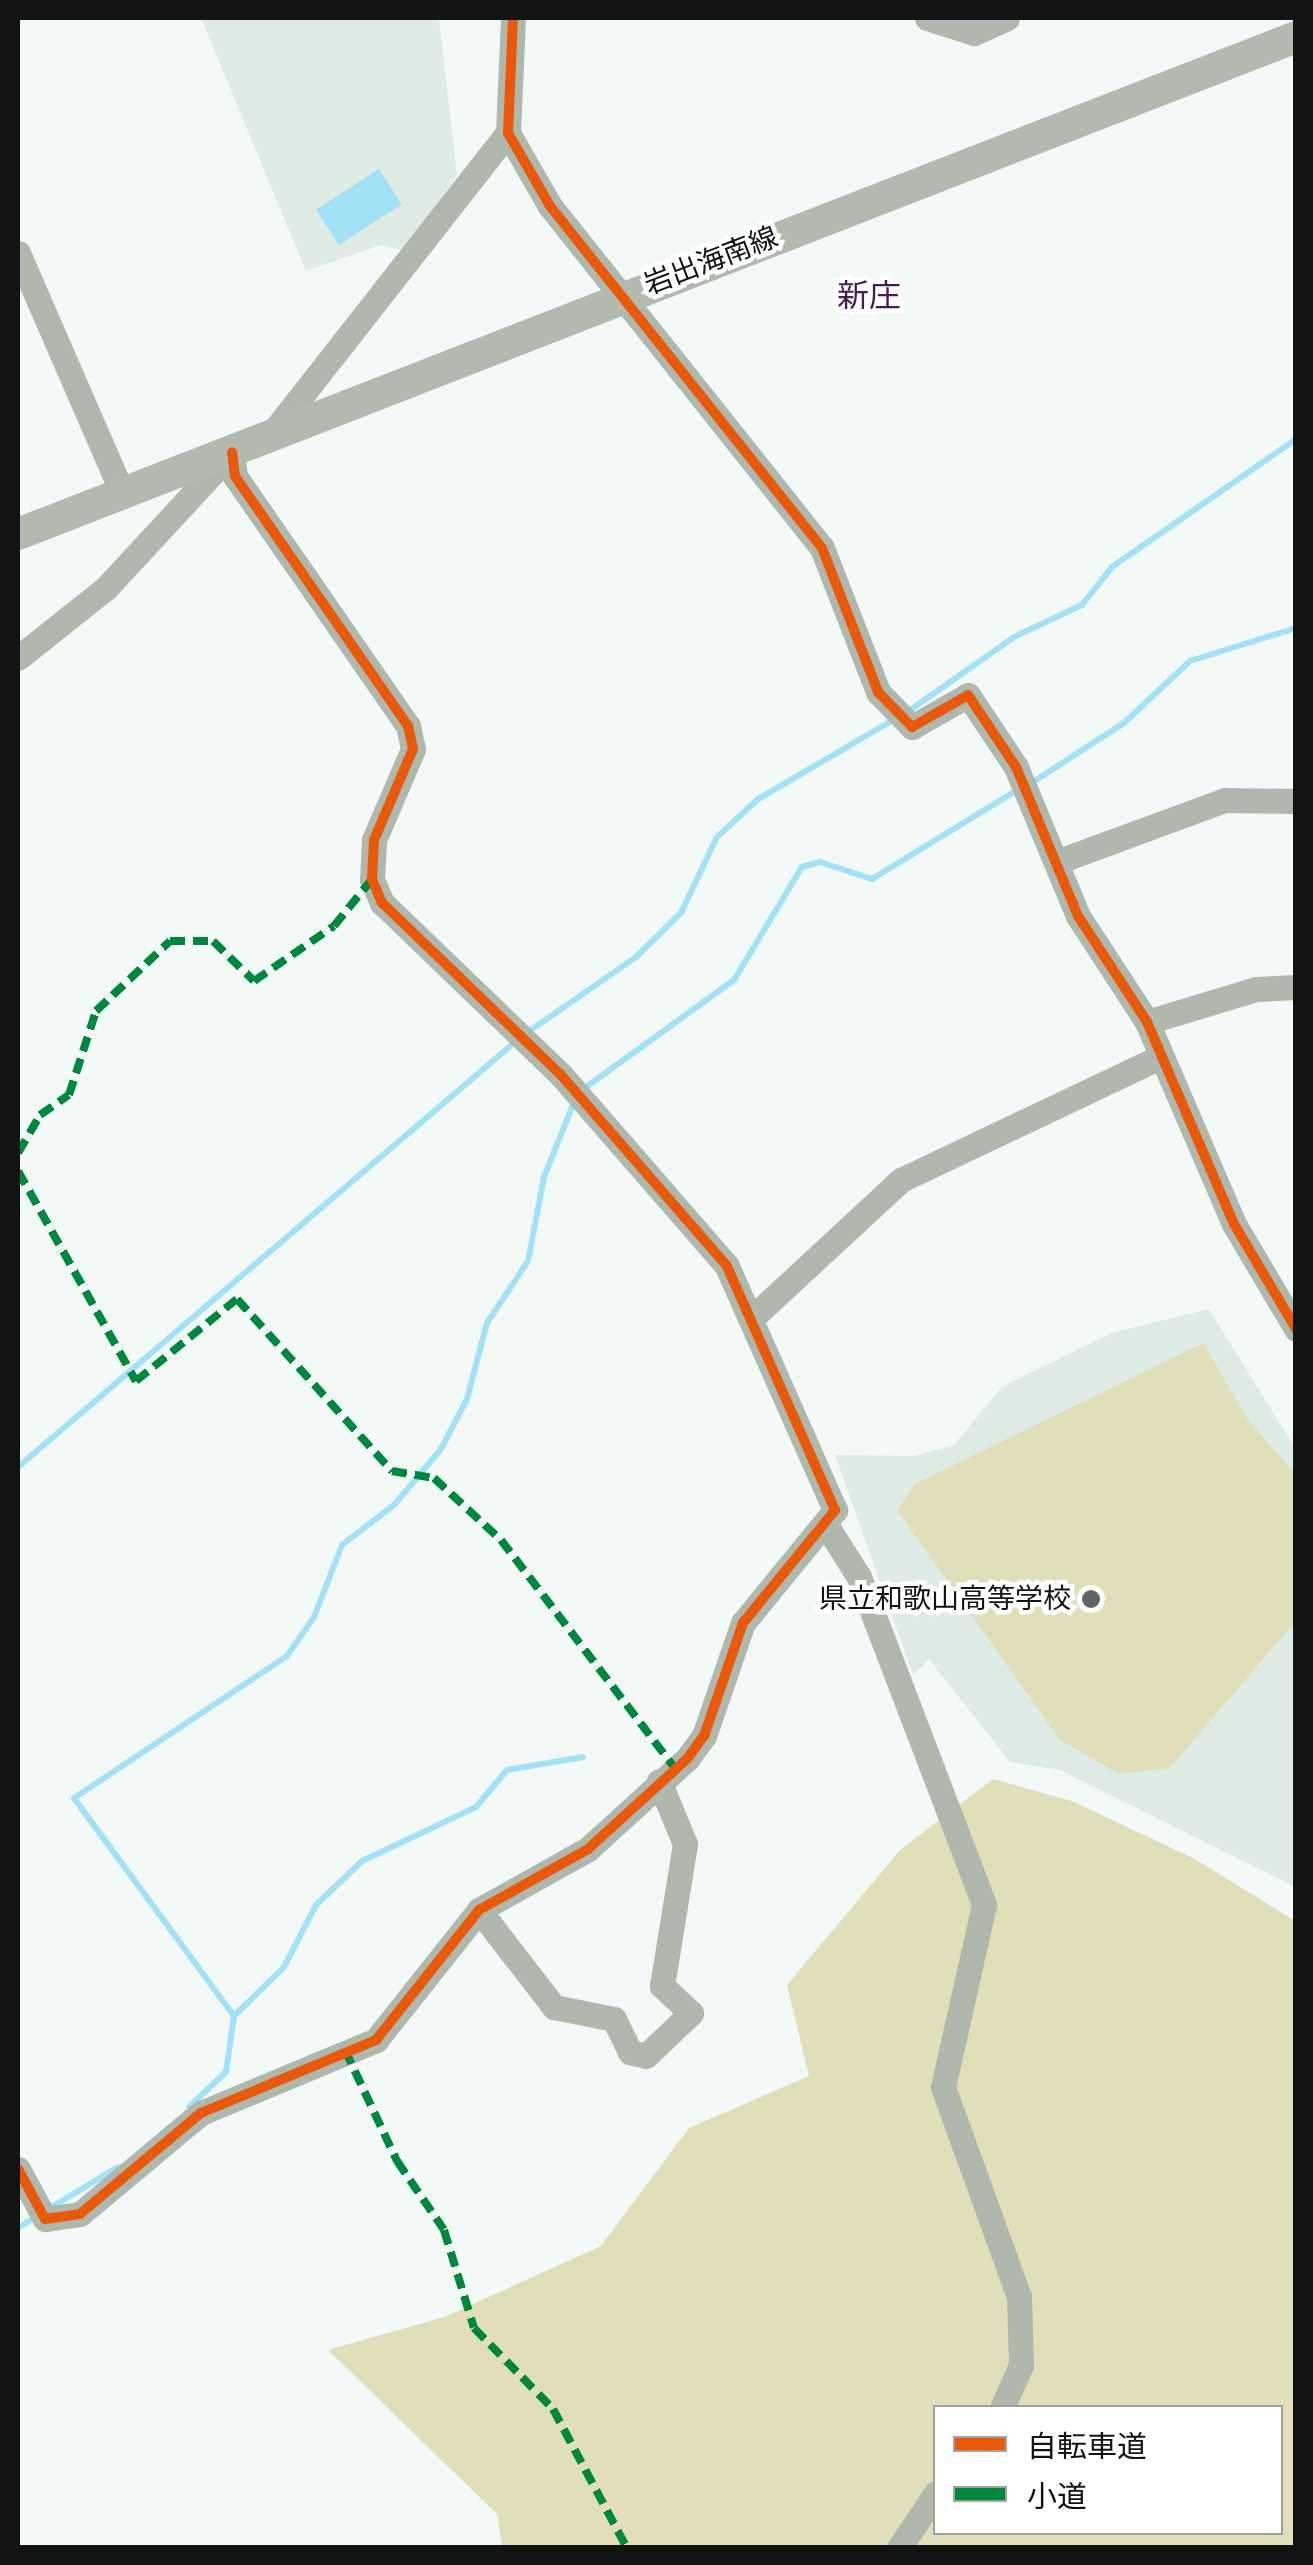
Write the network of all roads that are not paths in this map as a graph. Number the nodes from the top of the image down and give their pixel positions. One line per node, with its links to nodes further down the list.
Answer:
1 (513, 18): 5 (street)
2 (927, 18): 3 (street)
3 (1008, 18)
4 (1296, 37): 7 (main road, 岩出海南線)
5 (508, 133): 7 (street); 8 (street)
6 (18, 252): 10 (street)
7 (616, 298): 8 (main road, 岩出海南線); 14 (street)
8 (268, 438): 9 (main road, 岩出海南線)
9 (232, 452): 10 (main road, 岩出海南線); 12 (street); 18 (street)
10 (123, 494): 11 (main road, 岩出海南線)
11 (18, 534)
12 (18, 658)
13 (1296, 802): 14 (street)
14 (1059, 861): 16 (street)
15 (1296, 987): 16 (street)
16 (1147, 1022): 17 (street)
17 (1156, 1059): 18 (street); 19 (street)
18 (753, 1317): 20 (street)
19 (1296, 1329)
20 (828, 1528): 21 (street); 24 (street)
21 (659, 1781): 22 (street); 22 (street)
22 (479, 1910): 23 (street)
23 (18, 2169)
24 (1003, 2405)
25 (933, 2498): 26 (street)
26 (900, 2548)

